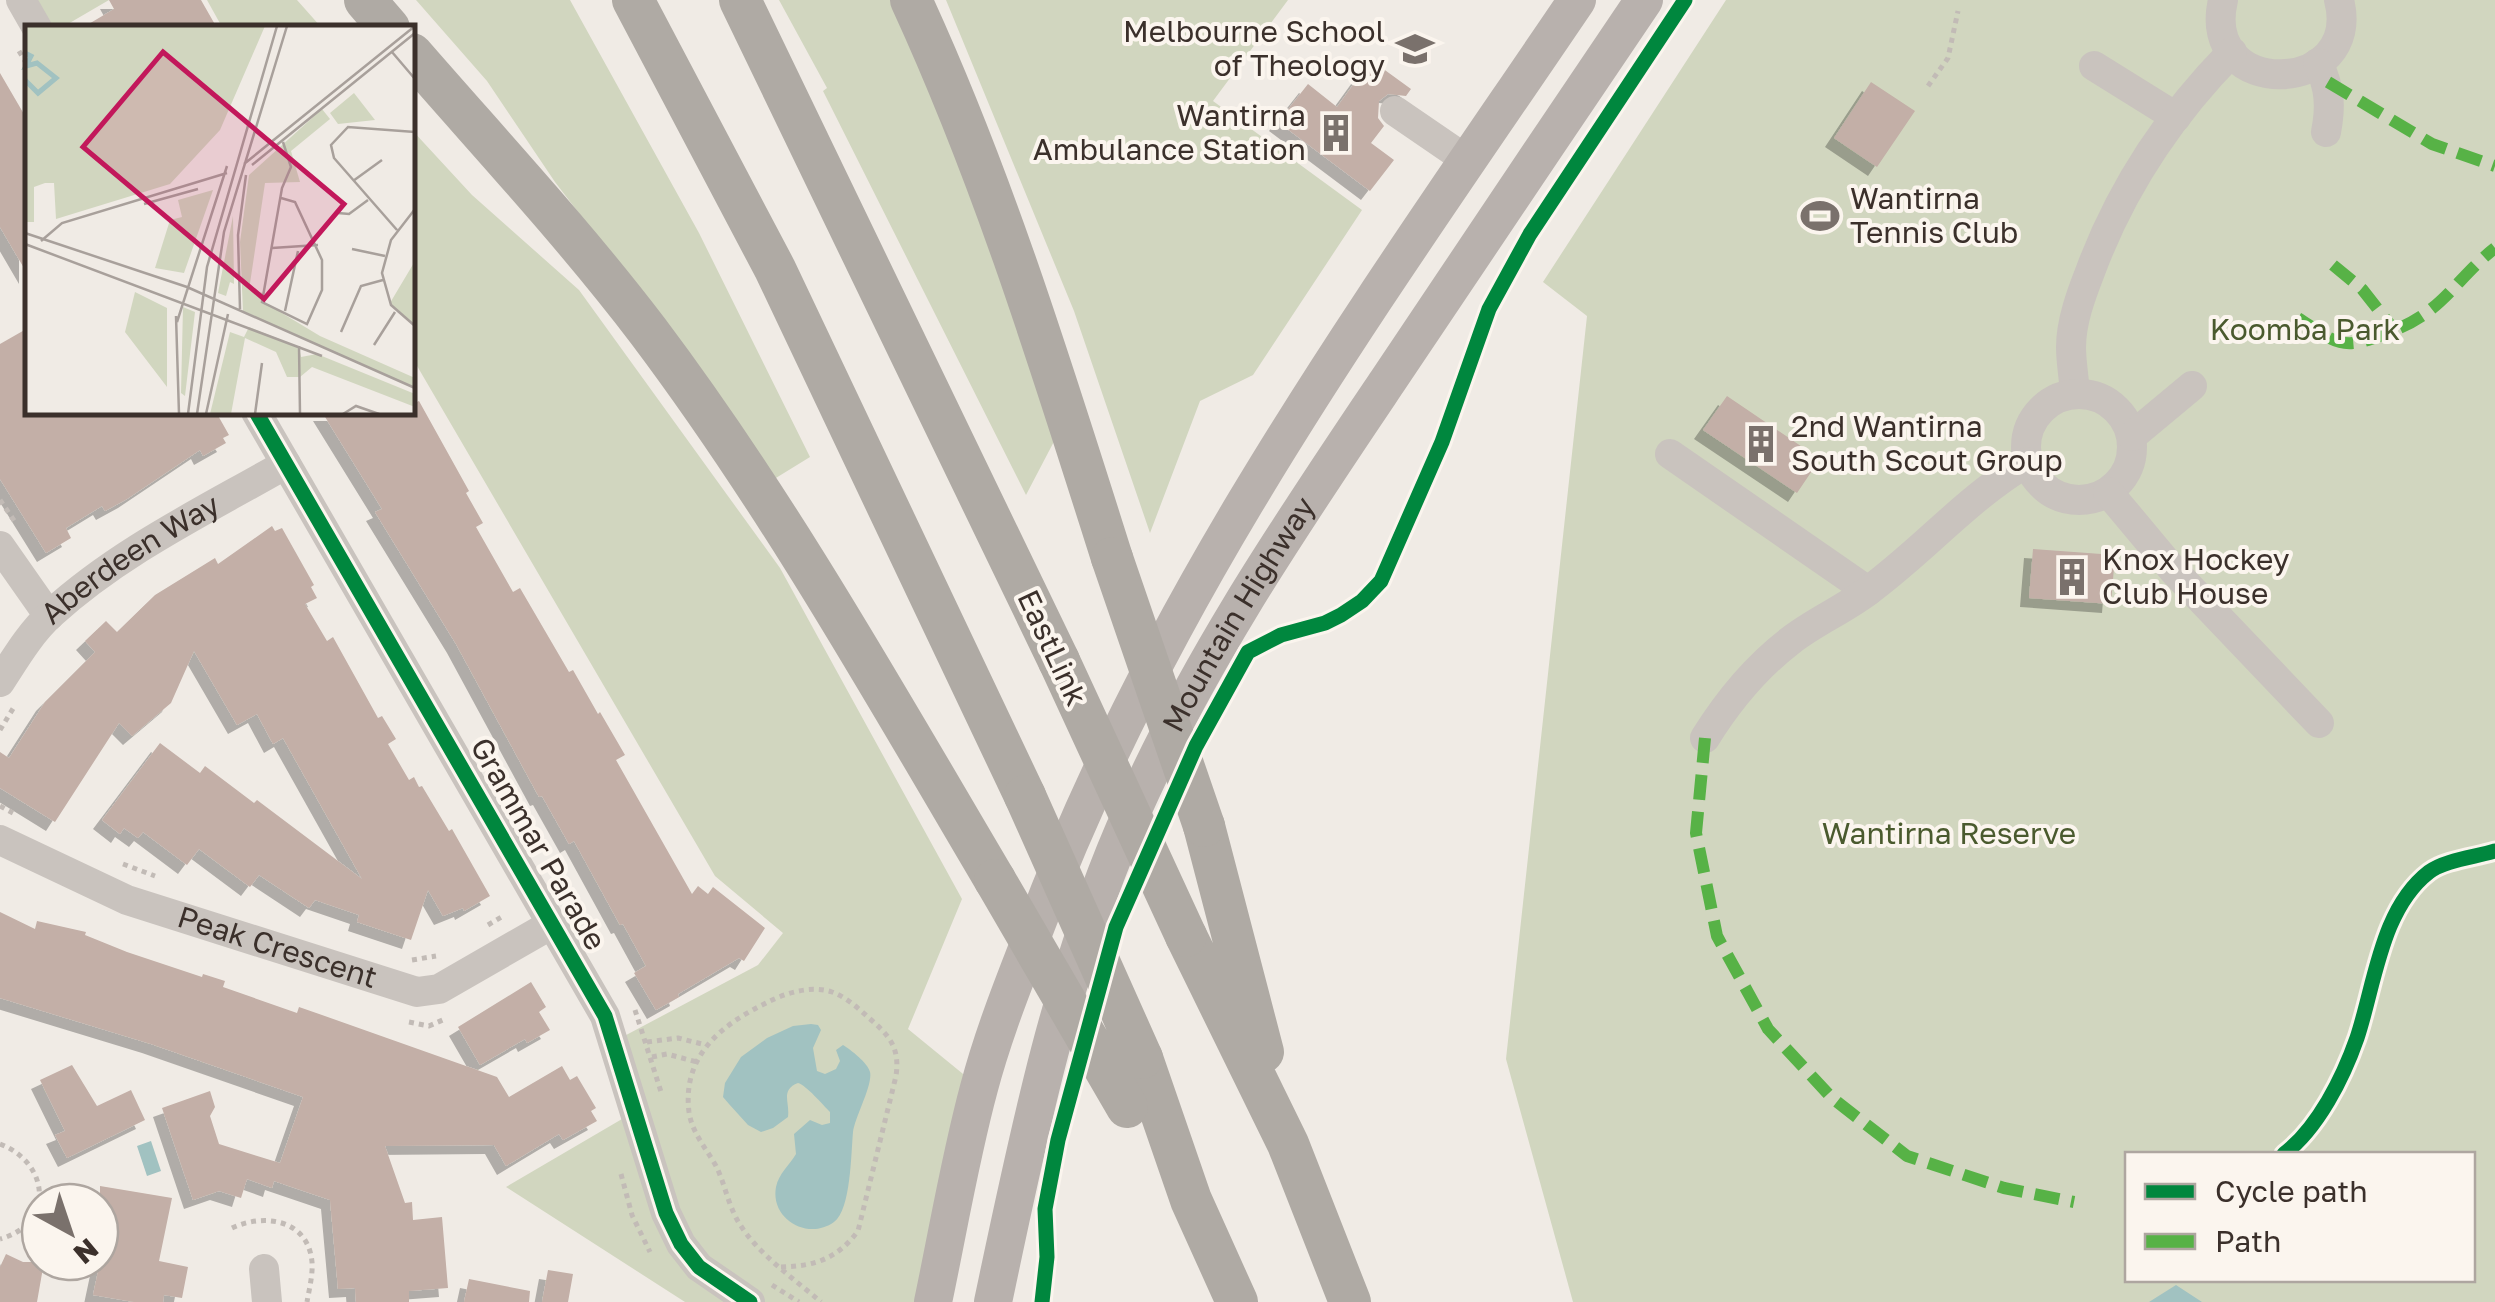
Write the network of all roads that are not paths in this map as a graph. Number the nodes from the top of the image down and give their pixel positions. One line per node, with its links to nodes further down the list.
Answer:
1 (21, 0): 10 (street)
2 (366, 0): 11 (highway)
3 (633, 0): 37 (highway, bridge)
4 (740, 0): 36 (highway, EastLink, bridge)
5 (911, 0): 36 (highway, bridge)
6 (1577, 0): 19 (main road, Mountain Highway)
7 (1644, 0): 42 (main road, Mountain Highway)
8 (2223, 0): 12 (street)
9 (2338, 0): 14 (street)
10 (35, 25)
11 (387, 25)
12 (2232, 52): 14 (street); 17 (street)
13 (415, 57): 37 (highway, bridge)
14 (2318, 64): 18 (street)
15 (2094, 66): 17 (street)
16 (1394, 112): 19 (street)
17 (2176, 117): 21 (street)
18 (2326, 132)
19 (1468, 161): 41 (main road, Mountain Highway)
20 (2192, 386): 23 (street)
21 (2075, 393): 23 (street); 25 (street)
22 (258, 415): 26 (street, Grammar Parade)
23 (2132, 436): 27 (street)
24 (1670, 454): 29 (street)
25 (2028, 462): 27 (street); 29 (street)
26 (286, 464): 30 (street, Aberdeen Way); 35 (street, Grammar Parade)
27 (2108, 492): 32 (street)
28 (9, 536): 30 (street)
29 (1868, 591): 33 (street)
30 (49, 616): 31 (street, Aberdeen Way)
31 (9, 691)
32 (2319, 723)
33 (1705, 738)
34 (0, 840): 35 (street, Peak Crescent)
35 (552, 924): 40 (street, Grammar Parade)
36 (1288, 1144): 44 (highway, EastLink)
37 (1190, 1200): 43 (highway)
38 (264, 1269): 39 (street)
39 (267, 1302)
40 (750, 1302)
41 (933, 1302)
42 (993, 1302)
43 (1237, 1302)
44 (1350, 1302)

